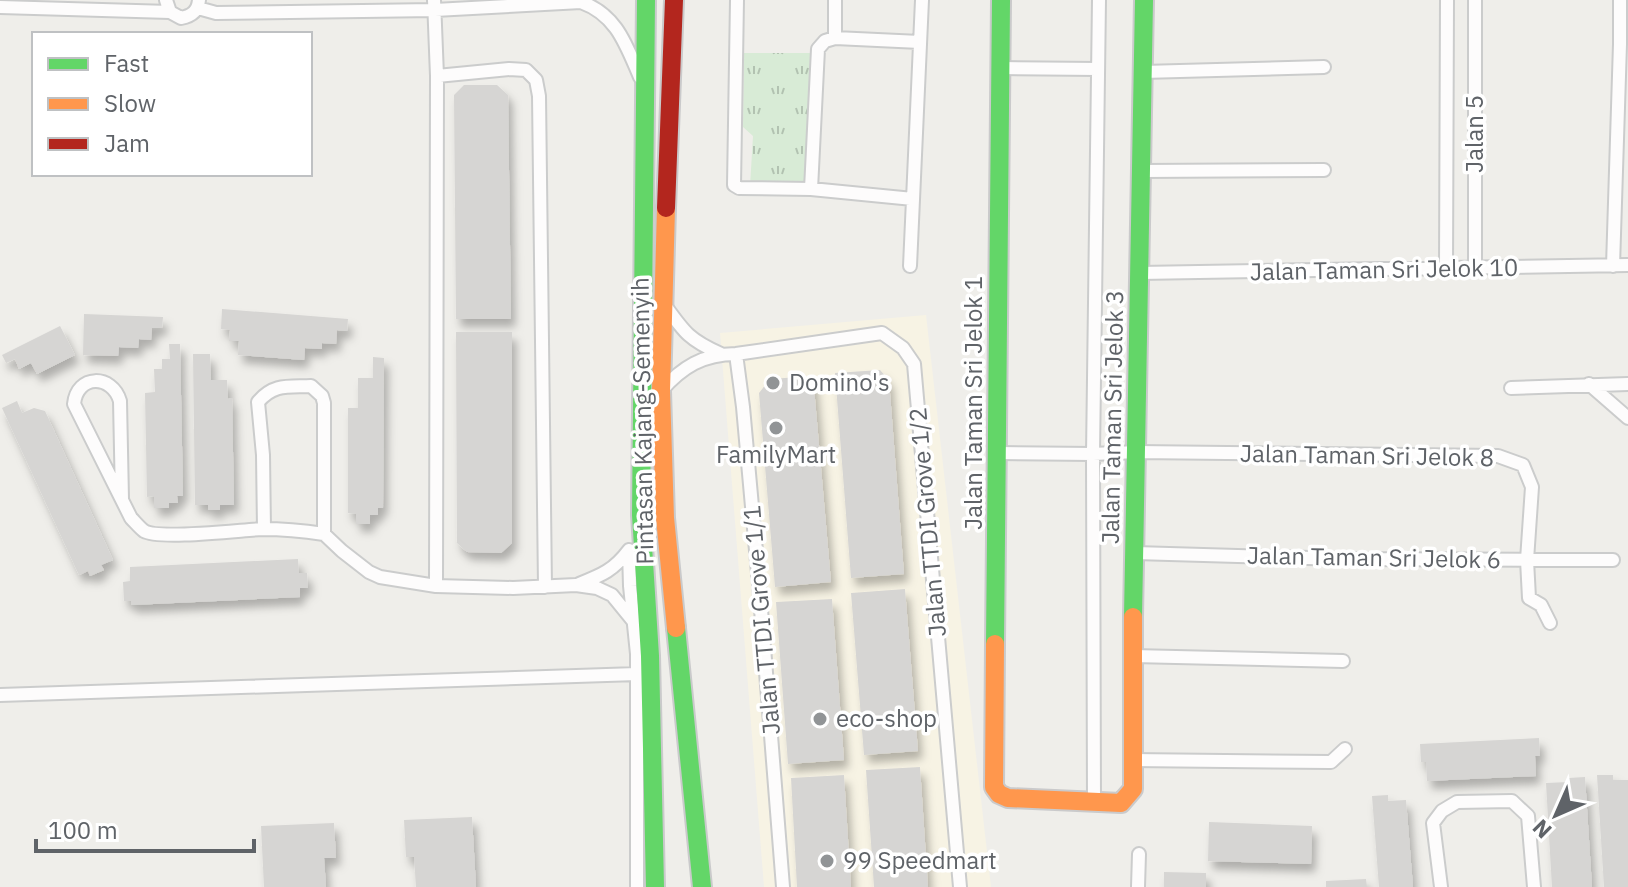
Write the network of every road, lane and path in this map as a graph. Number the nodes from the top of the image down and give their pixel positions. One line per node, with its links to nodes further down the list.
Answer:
1 (646, 0): 24 (main road, Pintasan Kajang-Semenyih)
2 (674, 0): 35 (main road, Pintasan Kajang-Semenyih)
3 (737, 0): 27 (street)
4 (835, 0): 16 (street)
5 (922, 0): 17 (street)
6 (1001, 0): 20 (main road, Jalan Taman Sri Jelok 1)
7 (1099, 0): 21 (street, Jalan Taman Sri Jelok 3)
8 (1144, 0): 22 (main road, Jalan Taman Sri Jelok 3)
9 (1447, 0): 32 (street)
10 (1475, 0): 33 (street, Jalan 5)
11 (1620, 0): 18 (street)
12 (198, 4): 13 (street); 14 (street)
13 (434, 5): 23 (street); 24 (street)
14 (168, 6): 15 (street)
15 (0, 7)
16 (835, 38): 17 (street); 27 (street)
17 (920, 42): 28 (street)
18 (1624, 44): 31 (street)
19 (1324, 67): 22 (street)
20 (1001, 68): 21 (street); 44 (main road, Jalan Taman Sri Jelok 1)
21 (1098, 69): 45 (street, Jalan Taman Sri Jelok 3)
22 (1143, 72): 26 (main road, Jalan Taman Sri Jelok 3)
23 (437, 76): 55 (street); 56 (street)
24 (646, 91): 47 (main road, Pintasan Kajang-Semenyih)
25 (1324, 170): 26 (street)
26 (1141, 171): 34 (main road, Jalan Taman Sri Jelok 3)
27 (811, 189): 28 (street)
28 (913, 199): 30 (street)
29 (1628, 265): 31 (street, Jalan Taman Sri Jelok 10)
30 (910, 266)
31 (1613, 266): 33 (street, Jalan Taman Sri Jelok 10)
32 (1446, 269): 33 (street, Jalan Taman Sri Jelok 10); 34 (street, Jalan Taman Sri Jelok 10)
33 (1475, 269)
34 (1140, 273): 43 (main road, Jalan Taman Sri Jelok 3)
35 (662, 302): 36 (street); 41 (main road, Pintasan Kajang-Semenyih)
36 (721, 354): 37 (street, Jalan TTDI Grove 1/2); 41 (street)
37 (736, 354): 71 (street, Jalan TTDI Grove 1/1); 72 (street, Jalan TTDI Grove 1/2)
38 (1589, 384): 39 (street); 40 (street); 42 (street)
39 (1628, 384)
40 (1511, 388)
41 (661, 391): 70 (main road, Pintasan Kajang-Semenyih)
42 (1628, 418)
43 (1137, 452): 45 (street, Jalan Taman Sri Jelok 8); 51 (main road, Jalan Taman Sri Jelok 3); 52 (street, Jalan Taman Sri Jelok 8)
44 (998, 453): 45 (street, Jalan Taman Sri Jelok 8); 65 (main road, Jalan Taman Sri Jelok 1)
45 (1093, 454): 66 (street, Jalan Taman Sri Jelok 3)
46 (122, 499): 46 (street); 48 (street)
47 (641, 515): 50 (street); 69 (main road, Pintasan Kajang-Semenyih)
48 (264, 529): 49 (street); 49 (street)
49 (324, 534): 55 (street)
50 (629, 550): 54 (street); 57 (street)
51 (1135, 553): 52 (street, Jalan Taman Sri Jelok 6); 59 (main road, Jalan Taman Sri Jelok 3)
52 (1527, 560): 53 (street, Jalan Taman Sri Jelok 6); 58 (street, Jalan Taman Sri Jelok 8)
53 (1613, 560)
54 (576, 585): 56 (street); 57 (street)
55 (436, 586): 56 (street)
56 (545, 587)
57 (634, 622): 61 (street)
58 (1550, 623)
59 (1133, 656): 60 (street); 64 (main road, Jalan Taman Sri Jelok 3)
60 (1343, 661)
61 (637, 674): 62 (street); 68 (street)
62 (0, 695)
63 (1345, 749): 64 (street)
64 (1131, 760): 66 (main road, Jalan Taman Sri Jelok 3)
65 (1008, 798): 66 (main road, Jalan Taman Sri Jelok 3)
66 (1094, 803)
67 (1139, 854): 73 (street)
68 (637, 887)
69 (655, 887)
70 (702, 887)
71 (783, 887)
72 (960, 887)
73 (1138, 887)
74 (1441, 887): 75 (street)
75 (1534, 887)

